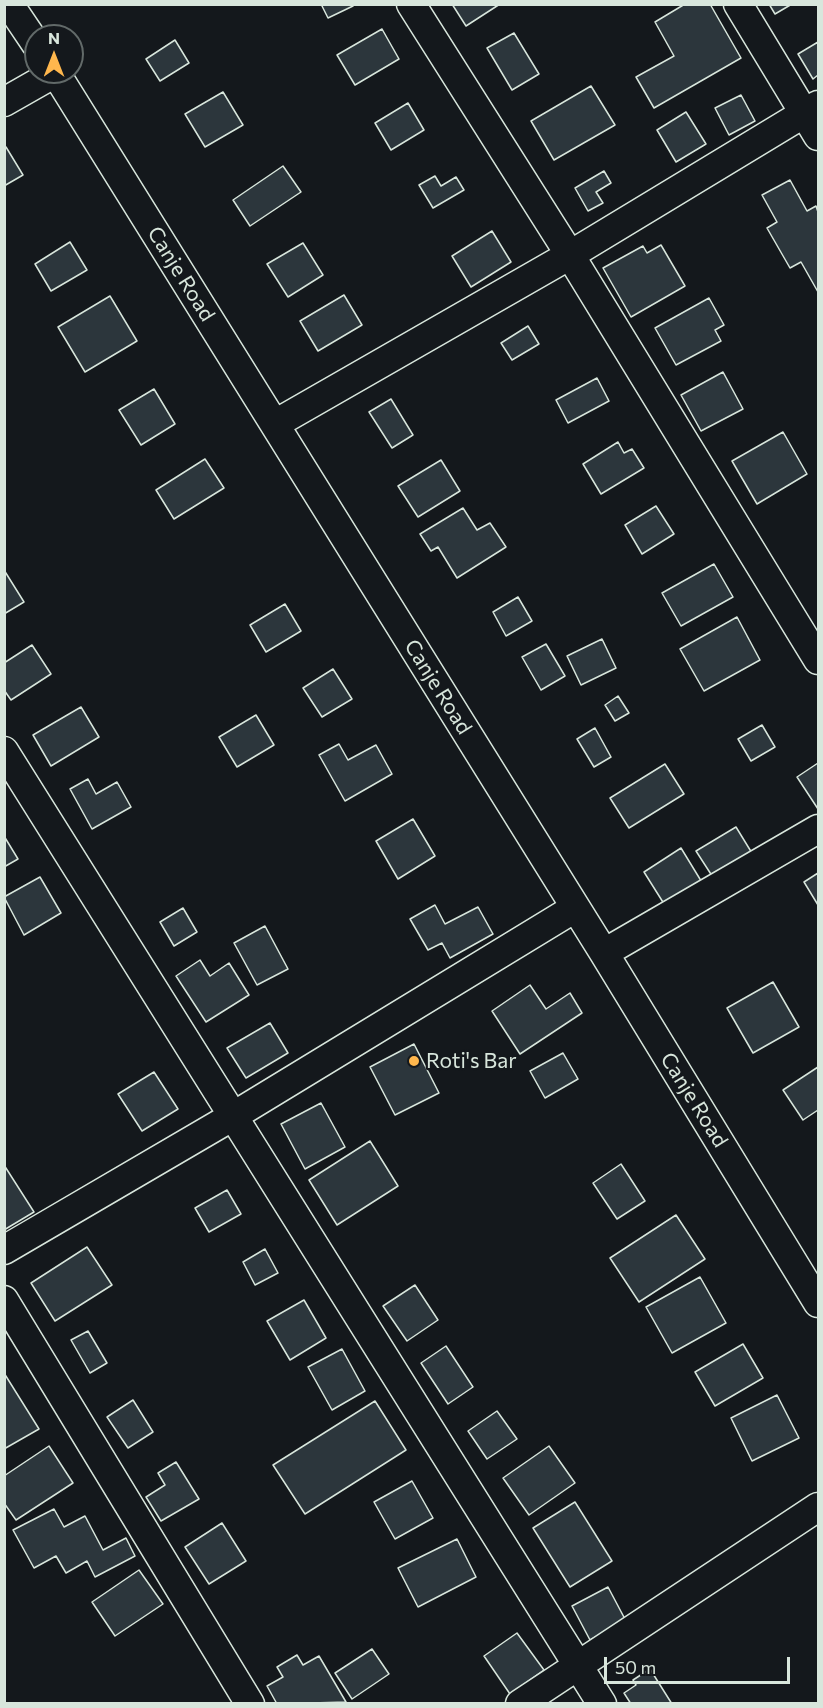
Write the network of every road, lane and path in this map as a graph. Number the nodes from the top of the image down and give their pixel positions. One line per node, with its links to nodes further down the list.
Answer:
1 (9, 4): 4 (street)
2 (411, 4): 9 (street)
3 (738, 4): 8 (street)
4 (24, 27)
5 (35, 84): 7 (street)
6 (63, 84): 10 (street, Canje Road)
7 (4, 102)
8 (814, 118): 9 (street)
9 (570, 255): 10 (street); 11 (street)
10 (275, 423): 14 (street, Canje Road)
11 (819, 660)
12 (4, 751): 16 (street)
13 (819, 828): 15 (street)
14 (575, 908): 15 (street, Canje Road); 16 (street)
15 (604, 953): 19 (street, Canje Road)
16 (235, 1115): 17 (street); 21 (street)
17 (4, 1250)
18 (4, 1300): 22 (street)
19 (819, 1304)
20 (819, 1507): 21 (street)
21 (579, 1666): 23 (street); 24 (street)
22 (250, 1704)
23 (520, 1704)
24 (602, 1704)

